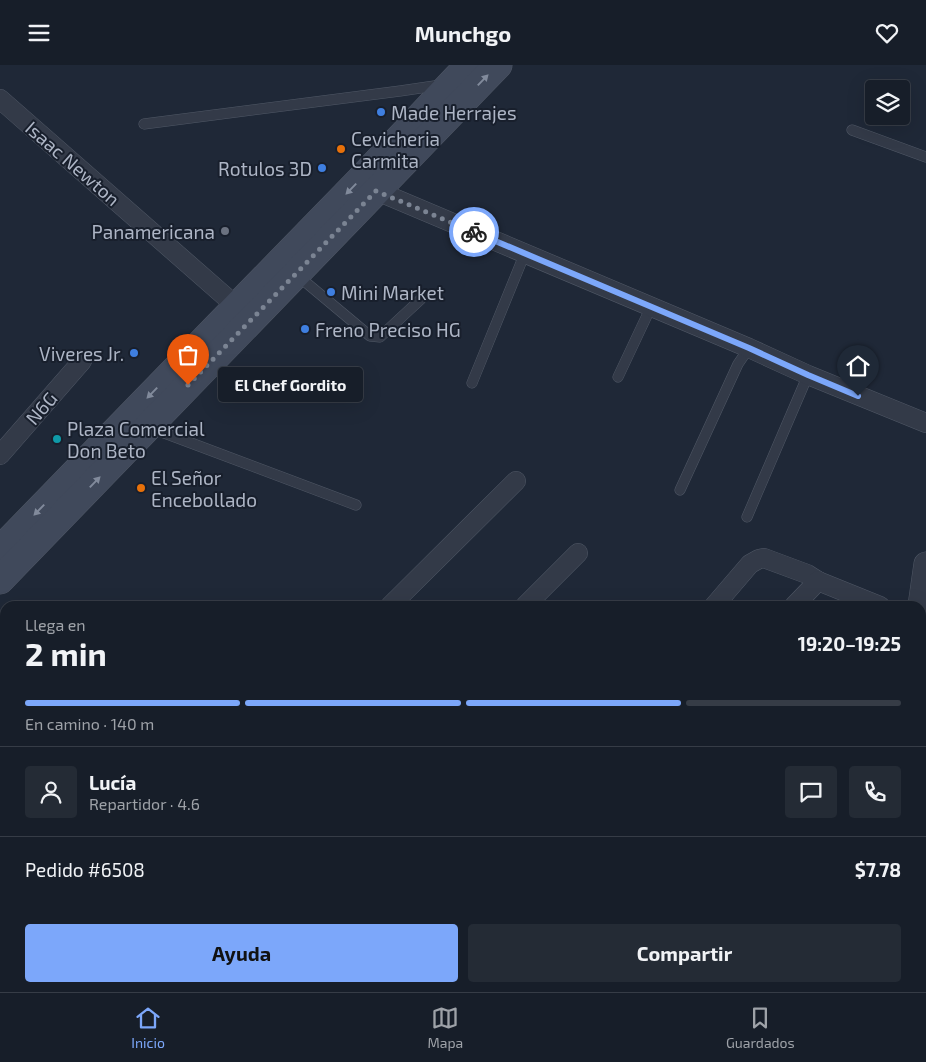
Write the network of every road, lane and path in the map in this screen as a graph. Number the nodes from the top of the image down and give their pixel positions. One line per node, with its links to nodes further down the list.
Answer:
1 (498, 65): 7 (main road, one-way to 1)
2 (460, 74): 4 (lane); 11 (main road, one-way to 11)
3 (0, 99): 11 (street, Isaac Newton)
4 (144, 124)
5 (852, 130): 6 (lane)
6 (926, 157)
7 (376, 191): 8 (street); 9 (main road)
8 (525, 253): 12 (street); 17 (lane)
9 (296, 274): 10 (lane); 19 (main road)
10 (421, 299)
11 (236, 306): 25 (main road, one-way to 25)
12 (650, 307): 13 (street); 16 (lane)
13 (749, 348): 15 (street); 22 (lane)
14 (82, 361): 20 (street, N6G)
15 (808, 375): 18 (street); 24 (lane)
16 (618, 377)
17 (472, 383)
18 (926, 423)
19 (148, 427): 23 (lane); 25 (main road, one-way to 19)
20 (0, 455)
21 (516, 481): 30 (street)
22 (680, 490)
23 (356, 505)
24 (746, 517)
25 (9, 546): 28 (main road)
26 (578, 553): 31 (street)
27 (926, 564): 35 (street)
28 (0, 580)
29 (818, 581): 32 (street); 33 (street); 34 (street)
30 (395, 601)
31 (531, 601)
32 (718, 601)
33 (799, 601)
34 (868, 601)
35 (922, 601)

